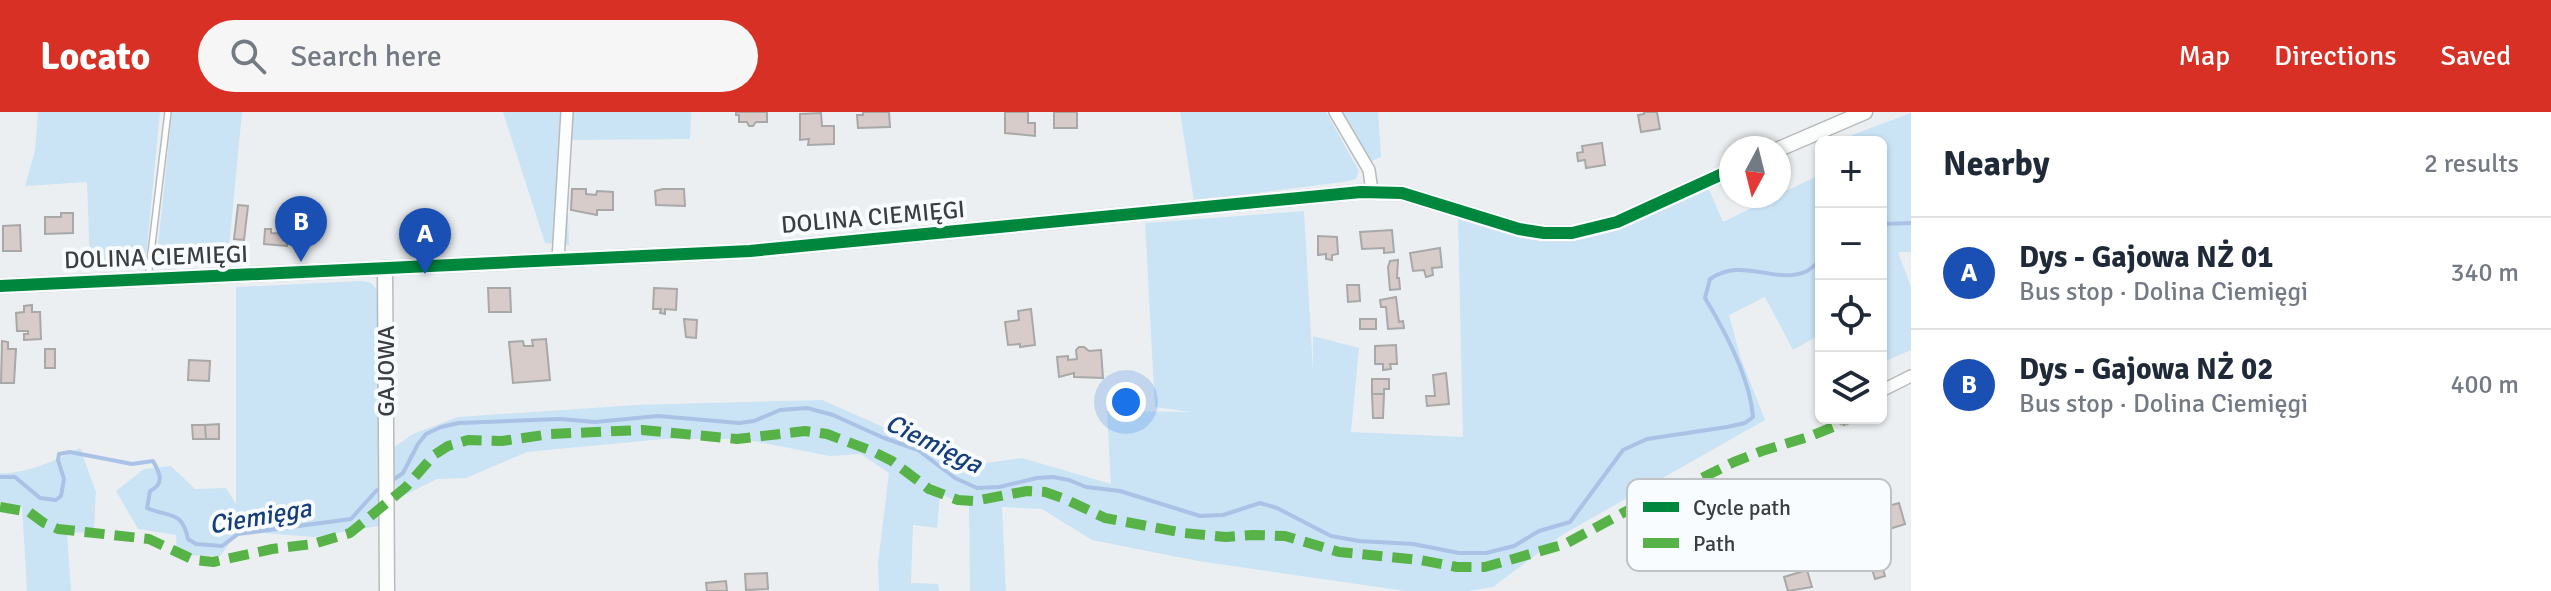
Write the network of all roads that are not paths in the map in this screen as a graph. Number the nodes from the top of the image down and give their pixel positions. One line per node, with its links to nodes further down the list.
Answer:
1 (168, 112): 10 (lane)
2 (567, 112): 8 (street)
3 (1335, 112): 7 (street)
4 (1865, 112): 5 (street)
5 (1791, 144)
6 (1719, 175): 7 (street, DOLINA CIEMIĘGI)
7 (1372, 191): 8 (street, DOLINA CIEMIĘGI)
8 (558, 260): 9 (street, DOLINA CIEMIĘGI)
9 (385, 268): 10 (street, DOLINA CIEMIĘGI); 14 (street, GAJOWA)
10 (148, 279): 11 (street, DOLINA CIEMIĘGI)
11 (0, 286)
12 (1911, 376): 13 (street)
13 (1887, 388)
14 (387, 591)

